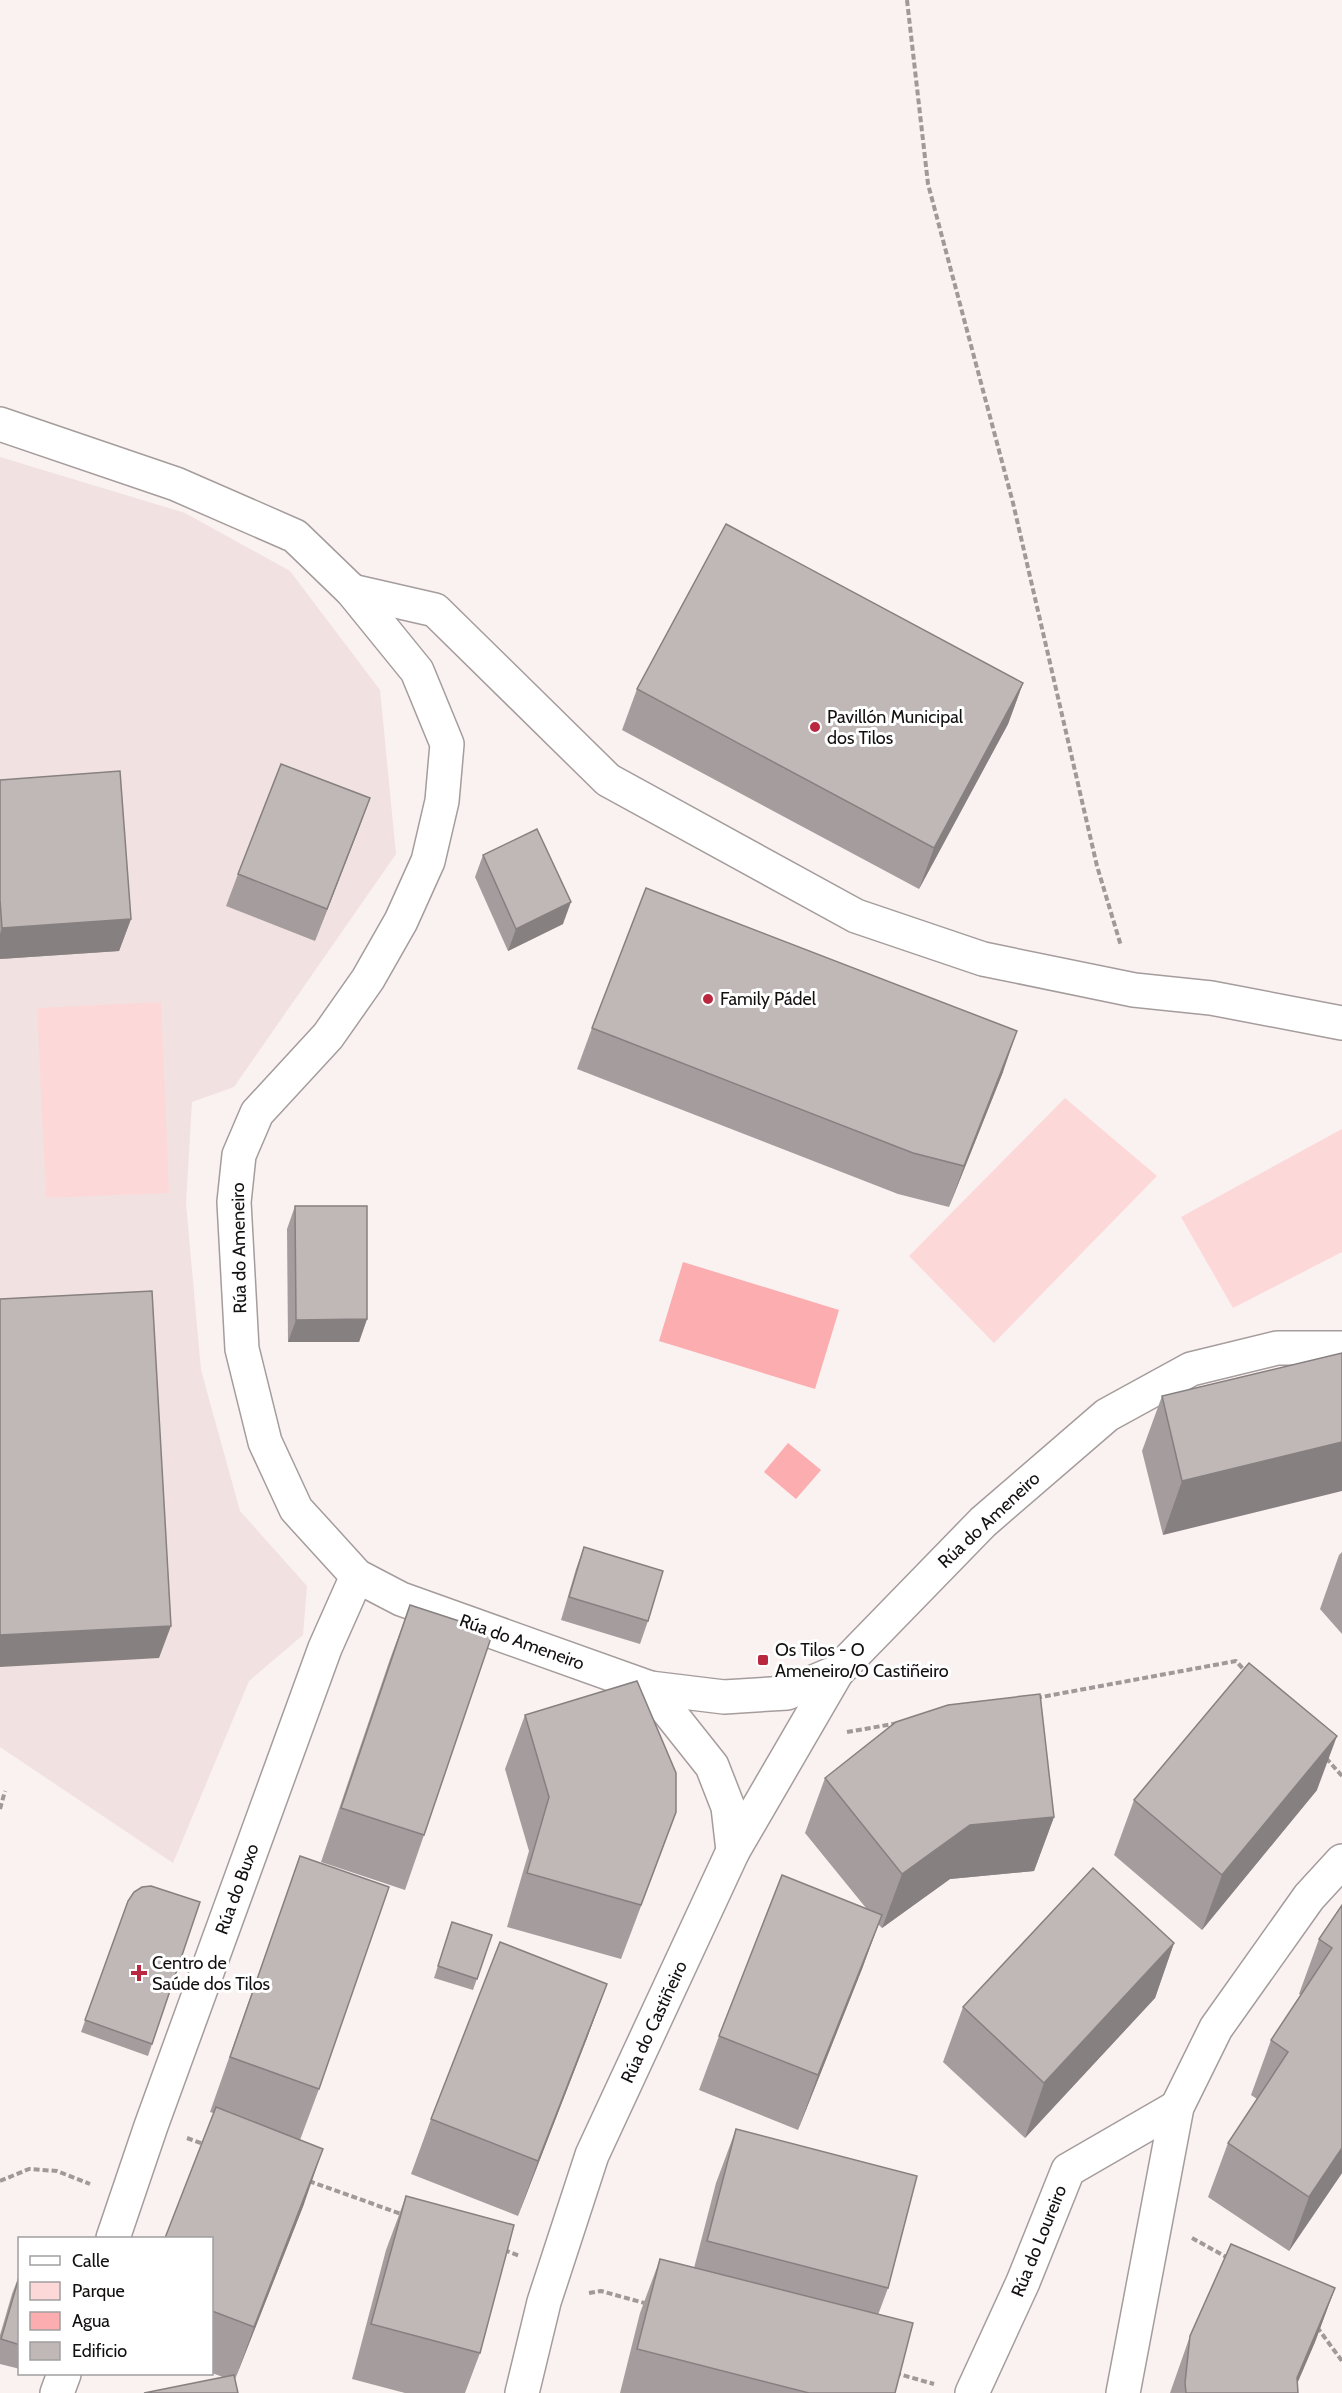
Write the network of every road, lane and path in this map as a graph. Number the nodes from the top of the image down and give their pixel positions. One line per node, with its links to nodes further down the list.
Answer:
1 (907, 0): 4 (path)
2 (0, 424): 3 (street, Rúa do Ameneiro)
3 (352, 591): 4 (street); 7 (street, Rúa do Ameneiro)
4 (1134, 990): 5 (street)
5 (1342, 1023)
6 (1342, 1348): 8 (street, Rúa do Ameneiro)
7 (357, 1576): 10 (street, Rúa do Ameneiro); 21 (street, Rúa do Buxo)
8 (837, 1672): 10 (street, Rúa do Ameneiro); 18 (street, Rúa do Castiñeiro)
9 (1252, 1679): 11 (path)
10 (650, 1688): 18 (street)
11 (1026, 1700)
12 (908, 1721): 13 (path)
13 (853, 1723)
14 (1326, 1758): 15 (path)
15 (1342, 1776)
16 (6, 1791): 17 (path)
17 (0, 1809)
18 (733, 1851): 31 (street, Rúa do Castiñeiro)
19 (1342, 1861): 20 (street)
20 (1177, 2108): 26 (street); 37 (street, Rúa do Loureiro)
21 (151, 2126): 22 (path); 28 (street, Rúa do Buxo)
22 (215, 2148)
23 (57, 2171): 25 (path)
24 (303, 2179): 27 (path)
25 (0, 2181)
26 (1155, 2216): 30 (path); 40 (street)
27 (415, 2218)
28 (113, 2237)
29 (493, 2246): 31 (path)
30 (1234, 2262)
31 (544, 2302): 32 (path); 39 (street, Rúa do Castiñeiro)
32 (658, 2307)
33 (1315, 2324): 34 (path)
34 (1342, 2361)
35 (887, 2371): 37 (path)
36 (63, 2375): 38 (street)
37 (958, 2390)
38 (57, 2393)
39 (522, 2393)
40 (1123, 2393)

